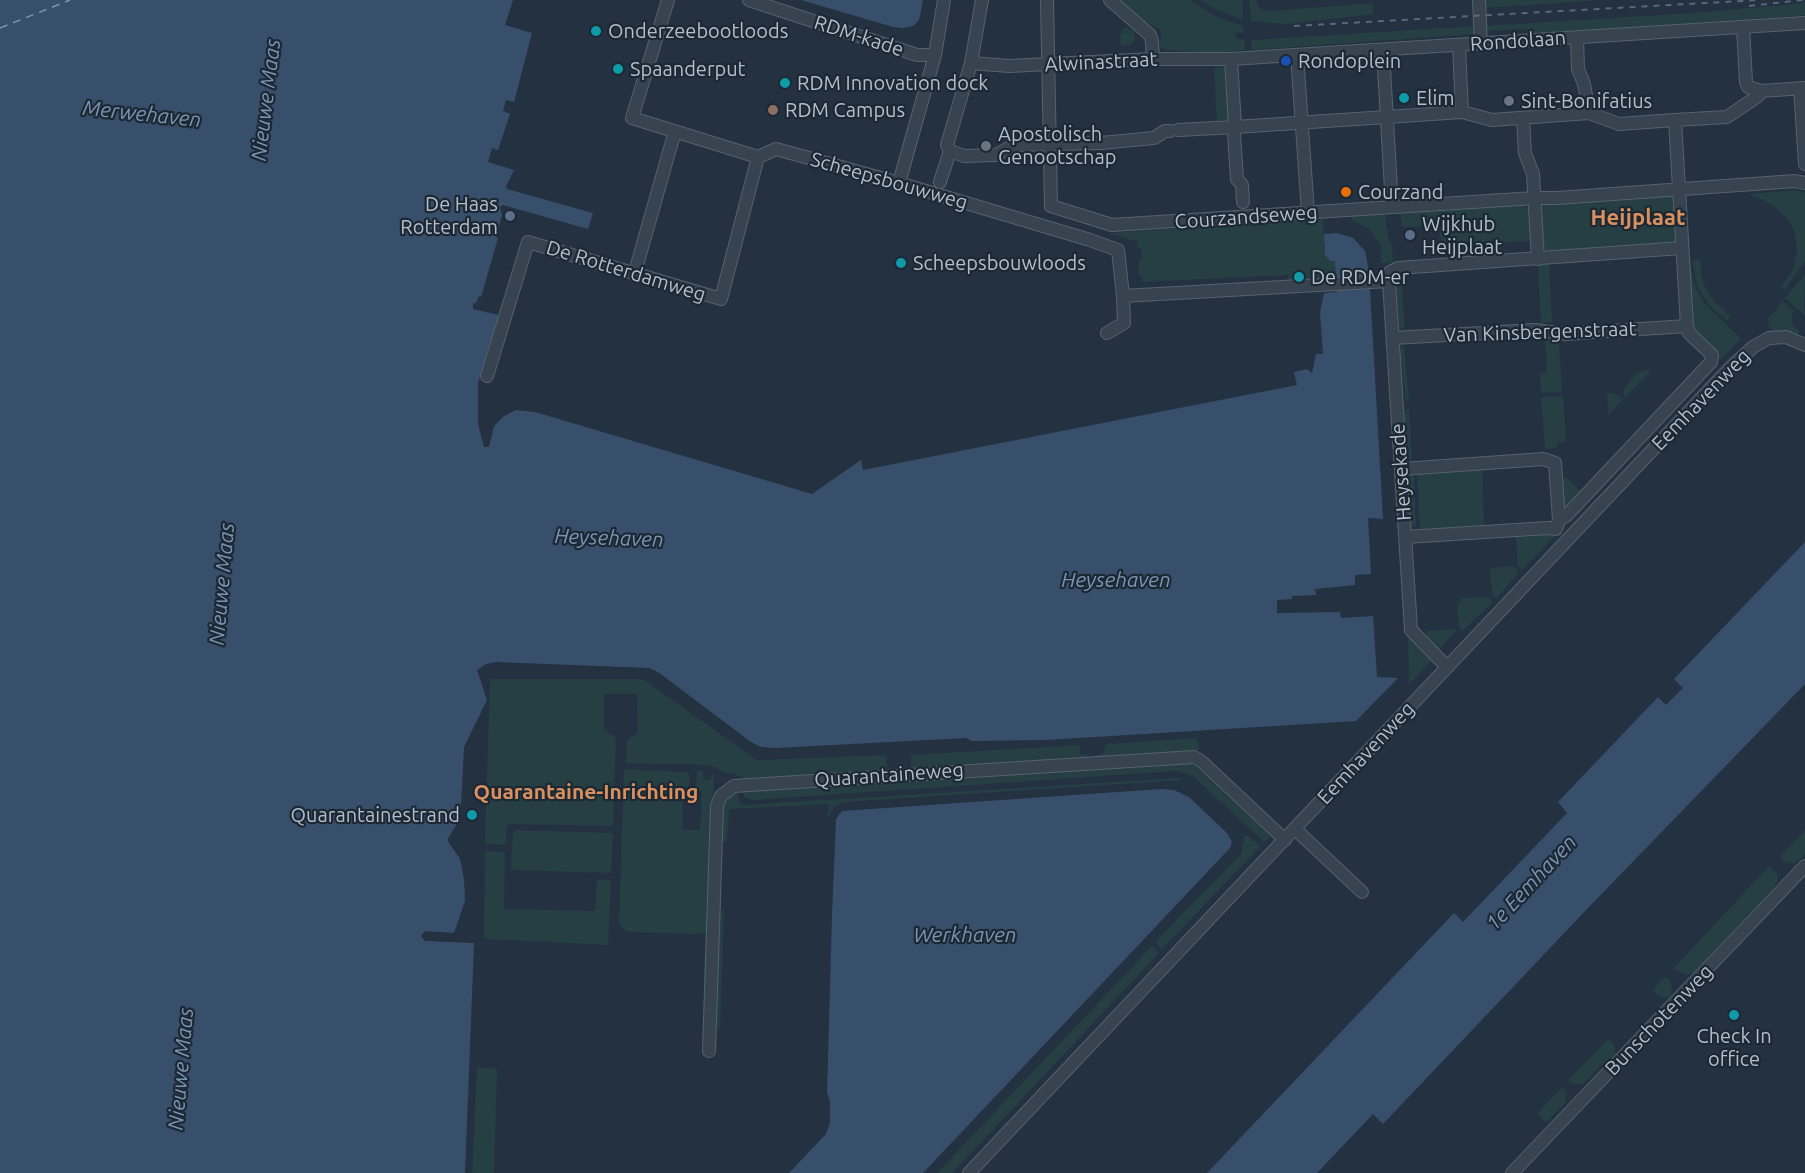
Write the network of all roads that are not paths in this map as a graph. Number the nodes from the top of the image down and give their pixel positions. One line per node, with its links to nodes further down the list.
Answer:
1 (668, 0): 29 (street)
2 (748, 0): 14 (street, RDM-kade)
3 (944, 0): 14 (street)
4 (982, 0): 18 (street)
5 (1047, 0): 19 (street)
6 (1110, 0): 16 (street)
7 (1479, 0): 11 (street)
8 (1805, 23): 9 (street, Rondolaan)
9 (1743, 27): 10 (street, Rondolaan); 21 (street)
10 (1577, 38): 11 (street, Rondolaan); 23 (street)
11 (1481, 44): 12 (street, Rondolaan)
12 (1459, 45): 13 (street, Rondolaan); 22 (street)
13 (1383, 51): 15 (street, Rondolaan); 24 (street)
14 (936, 55): 35 (street)
15 (1297, 55): 17 (street, Rondolaan); 27 (street)
16 (1153, 59): 17 (street, Alwinastraat); 19 (street, Alwinastraat)
17 (1231, 59): 28 (street)
18 (971, 63): 19 (street, Alwinastraat); 31 (street)
19 (1048, 65): 30 (street)
20 (1802, 88): 21 (street); 33 (street)
21 (1761, 91): 26 (street)
22 (1462, 112): 24 (street); 25 (street)
23 (1589, 113): 25 (street); 26 (street)
24 (1387, 117): 27 (street); 40 (street)
25 (1523, 119): 38 (street)
26 (1675, 120): 37 (street)
27 (1302, 123): 28 (street); 41 (street)
28 (1235, 127): 30 (street); 39 (street)
29 (675, 131): 32 (street); 44 (street)
30 (1049, 144): 31 (street); 41 (street, Courzandseweg)
31 (950, 151): 34 (street)
32 (758, 157): 35 (street, Scheepsbouwweg); 44 (street, De Rotterdamweg)
33 (1805, 164)
34 (940, 182)
35 (899, 183): 46 (street, Scheepsbouwweg)
36 (1805, 183): 37 (street, Courzandseweg)
37 (1679, 189): 38 (street, Courzandseweg); 42 (street)
38 (1535, 198): 40 (street, Courzandseweg); 43 (street)
39 (1243, 202)
40 (1392, 207): 41 (street, Courzandseweg)
41 (1308, 213)
42 (1682, 249): 43 (street); 47 (street)
43 (1538, 259): 45 (street)
44 (635, 272): 51 (street, De Rotterdamweg)
45 (1389, 281): 46 (street); 49 (street, Heysekade)
46 (1123, 296): 48 (street, Scheepsbouwweg)
47 (1687, 326): 49 (street, Van Kinsbergenstraat); 53 (street)
48 (1107, 333)
49 (1393, 338): 52 (street, Heysekade)
50 (1805, 345): 55 (street, Eemhavenweg)
51 (487, 376)
52 (1402, 469): 53 (street); 54 (street, Heysekade)
53 (1558, 524): 54 (street); 55 (street)
54 (1406, 537): 56 (street, Heysekade)
55 (1568, 540): 56 (street, Eemhavenweg)
56 (1447, 667): 57 (street, Eemhavenweg)
57 (1295, 829): 58 (street, Eemhavenweg); 60 (street)
58 (1285, 840): 61 (street, Quarantaineweg); 62 (street, Eemhavenweg)
59 (1805, 866): 63 (street, Bunschotenweg)
60 (1362, 892)
61 (709, 1051)
62 (969, 1173)
63 (1512, 1173)

